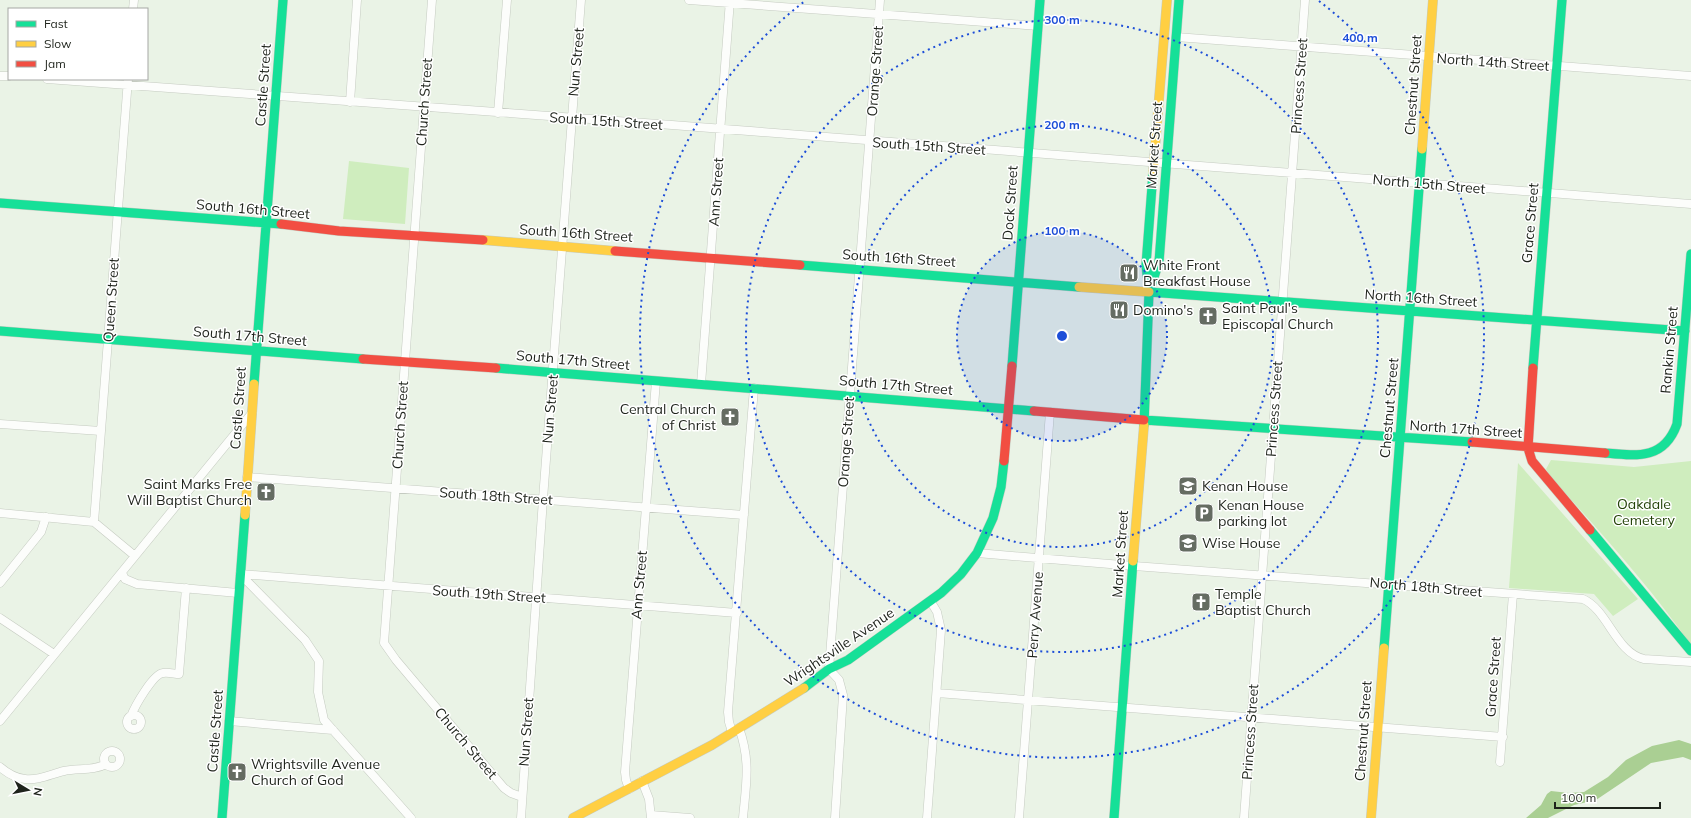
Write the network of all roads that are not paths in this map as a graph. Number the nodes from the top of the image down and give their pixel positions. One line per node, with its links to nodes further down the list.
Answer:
1 (284, 0): 24 (street, Castle Street)
2 (357, 0): 25 (street)
3 (432, 0): 26 (street, Church Street)
4 (507, 0): 27 (street)
5 (581, 0): 28 (street, Nun Street)
6 (689, 0): 14 (street)
7 (880, 0): 15 (street, Orange Street)
8 (1040, 0): 16 (street, Dock Street)
9 (1167, 0): 32 (street, Market Street)
10 (1179, 0): 17 (street, Market Street)
11 (1305, 0): 18 (street, Princess Street)
12 (1433, 0): 19 (street, Chestnut Street)
13 (1562, 0): 20 (street, Grace Street)
14 (730, 2): 15 (street); 29 (street, Ann Street)
15 (879, 15): 16 (street); 30 (street, Orange Street)
16 (1038, 26): 31 (street, Dock Street)
17 (1176, 37): 18 (street, North 14th Street); 33 (street, Market Street)
18 (1302, 47): 19 (street, North 14th Street); 34 (street, Princess Street)
19 (1429, 57): 20 (street, North 14th Street); 35 (street, Chestnut Street)
20 (1557, 67): 21 (street, North 14th Street); 36 (street, Grace Street)
21 (1691, 76)
22 (73, 80): 23 (street, South 15th Street)
23 (128, 82): 24 (street, South 15th Street); 39 (street, Queen Street)
24 (276, 96): 25 (street, South 15th Street); 40 (street, Castle Street)
25 (350, 102): 26 (street, South 15th Street)
26 (424, 108): 27 (street, South 15th Street); 41 (street, Church Street)
27 (498, 113): 28 (street, South 15th Street)
28 (571, 119): 29 (street, South 15th Street); 42 (street, Nun Street)
29 (720, 129): 30 (street, South 15th Street); 44 (street, Ann Street)
30 (869, 141): 31 (street, South 15th Street); 45 (street, Orange Street)
31 (1028, 153): 32 (street, South 15th Street); 46 (street, Dock Street)
32 (1155, 163): 33 (street, South 15th Street); 47 (street, Market Street)
33 (1166, 165): 34 (street, North 15th Street); 47 (street, Market Street)
34 (1293, 174): 35 (street, North 15th Street); 48 (street, Princess Street)
35 (1420, 183): 36 (street, North 15th Street); 49 (street, Chestnut Street)
36 (1546, 194): 38 (street, North 15th Street); 50 (street, Grace Street)
37 (0, 203): 39 (street, South 16th Street)
38 (1691, 204)
39 (118, 212): 40 (street, South 16th Street); 53 (street, Queen Street)
40 (266, 224): 41 (street, South 16th Street); 54 (street, Castle Street)
41 (414, 235): 42 (street, South 16th Street); 55 (street, Church Street)
42 (562, 246): 44 (street, South 16th Street); 56 (street, Nun Street)
43 (1691, 254): 52 (street, Rankin Street)
44 (711, 258): 45 (street, South 16th Street); 58 (street, Ann Street)
45 (860, 269): 46 (street, South 16th Street); 60 (street, Orange Street)
46 (1018, 281): 47 (street, South 16th Street); 61 (street, Dock Street)
47 (1149, 292): 48 (street, North 16th Street); 64 (street, Market Street)
48 (1282, 302): 49 (street, North 16th Street); 66 (street, Princess Street)
49 (1411, 311): 50 (street, North 16th Street); 68 (street, Chestnut Street)
50 (1536, 320): 52 (street, North 16th Street); 70 (street, Grace Street)
51 (0, 331): 53 (street, South 17th Street)
52 (1688, 331): 69 (street, Rankin Street)
53 (108, 339): 54 (street, South 17th Street); 67 (street, Queen Street)
54 (256, 350): 55 (street, South 17th Street); 63 (street, Castle Street)
55 (405, 362): 56 (street, South 17th Street); 72 (street, Church Street)
56 (553, 372): 57 (street, South 17th Street); 73 (street, Nun Street)
57 (656, 381): 58 (street, South 17th Street); 74 (street, Ann Street)
58 (701, 384): 59 (street, South 17th Street)
59 (754, 388): 60 (street, South 17th Street); 76 (street)
60 (850, 395): 61 (street, South 17th Street); 100 (street, Orange Street)
61 (1009, 409): 62 (street, South 17th Street); 79 (street, Wrightsville Avenue)
62 (1050, 412): 64 (street, South 17th Street); 81 (street, Perry Avenue)
63 (252, 413): 71 (street, Castle Street); 80 (street)
64 (1144, 420): 66 (street, North 17th Street); 82 (street, Market Street)
65 (0, 424): 67 (street)
66 (1273, 429): 68 (street, North 17th Street); 85 (street, Princess Street)
67 (101, 431): 78 (street, Queen Street)
68 (1400, 439): 70 (street, North 17th Street); 87 (street, Chestnut Street)
69 (1664, 445): 70 (street, North 17th Street)
70 (1528, 448): 97 (street)
71 (247, 477): 72 (street, South 18th Street); 84 (street, Castle Street)
72 (396, 488): 73 (street, South 18th Street); 88 (street, Church Street)
73 (543, 499): 74 (street, South 18th Street); 92 (street, Nun Street)
74 (645, 507): 76 (street, South 18th Street); 94 (street, Ann Street)
75 (0, 513): 77 (street)
76 (744, 515): 95 (street)
77 (46, 517): 78 (street); 86 (street)
78 (94, 522): 80 (street)
79 (978, 553): 81 (street); 93 (street, Wrightsville Avenue)
80 (135, 556): 83 (street)
81 (1039, 557): 82 (street); 102 (street, Perry Avenue)
82 (1134, 566): 85 (street, North 18th Street); 103 (street, Market Street)
83 (122, 573): 89 (street); 98 (street)
84 (240, 574): 88 (street, South 19th Street); 90 (street, Castle Street); 109 (street)
85 (1262, 575): 87 (street, North 18th Street); 105 (street, Princess Street)
86 (0, 583)
87 (1389, 584): 91 (street, North 18th Street); 108 (street, Chestnut Street)
88 (388, 586): 92 (street, South 19th Street); 117 (street, Church Street)
89 (186, 588): 90 (street); 104 (street)
90 (238, 593): 107 (street, Castle Street)
91 (1513, 594): 99 (street, North 18th Street); 111 (street, Grace Street)
92 (536, 598): 94 (street, South 19th Street); 117 (street, Nun Street)
93 (930, 602): 100 (street, Wrightsville Avenue); 101 (street)
94 (637, 606): 95 (street, South 19th Street); 116 (street, Ann Street)
95 (737, 613): 110 (street)
96 (0, 618): 98 (street)
97 (1691, 651)
98 (54, 654): 106 (street)
99 (1691, 662)
100 (829, 669): 110 (street, Wrightsville Avenue); 125 (street)
101 (937, 694): 102 (street); 126 (street)
102 (1028, 700): 103 (street); 127 (street, Perry Avenue)
103 (1123, 708): 105 (street); 128 (street, Market Street)
104 (131, 716)
105 (1251, 718): 108 (street); 129 (street, Princess Street)
106 (0, 721)
107 (229, 721): 109 (street); 119 (street, Castle Street)
108 (1378, 727): 111 (street); 130 (street, Chestnut Street)
109 (333, 730): 120 (street)
110 (735, 730): 115 (street, Wrightsville Avenue); 124 (street)
111 (1503, 737): 112 (street, Grace Street)
112 (1500, 762)
113 (106, 764): 114 (street)
114 (0, 767)
115 (642, 782): 116 (street, Wrightsville Avenue); 118 (street)
116 (629, 788): 122 (street, Wrightsville Avenue)
117 (522, 797): 121 (street, Nun Street)
118 (651, 816): 123 (street)
119 (222, 818)
120 (412, 818)
121 (521, 818)
122 (573, 818)
123 (690, 818)
124 (743, 818)
125 (835, 818)
126 (927, 818)
127 (1019, 818)
128 (1114, 818)
129 (1244, 818)
130 (1371, 818)

